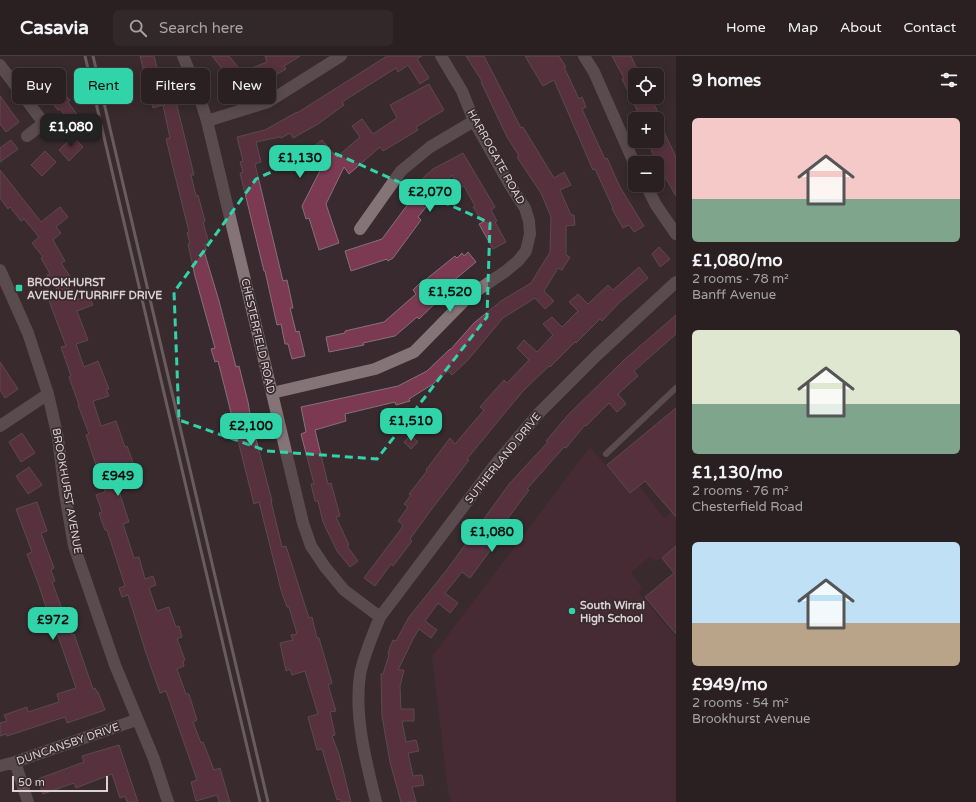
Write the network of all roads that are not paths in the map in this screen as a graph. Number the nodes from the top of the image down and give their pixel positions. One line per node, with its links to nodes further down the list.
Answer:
1 (182, 56): 6 (street, CHESTERFIELD ROAD)
2 (341, 56): 6 (street)
3 (441, 56): 7 (street, HARROGATE ROAD)
4 (584, 56): 11 (street)
5 (0, 64): 8 (street)
6 (207, 121): 18 (street, CHESTERFIELD ROAD)
7 (474, 121): 13 (street); 18 (street, HARROGATE ROAD)
8 (44, 123): 9 (street); 10 (street)
9 (52, 134)
10 (27, 136)
11 (631, 156)
12 (650, 192): 14 (street)
13 (360, 228)
14 (676, 234)
15 (0, 270): 19 (street, BROOKHURST AVENUE)
16 (676, 282): 22 (street, SUTHERLAND DRIVE)
17 (676, 388): 21 (lane)
18 (272, 393): 22 (street, CHESTERFIELD ROAD)
19 (48, 394): 20 (street); 23 (street, BROOKHURST AVENUE)
20 (0, 426)
21 (606, 454)
22 (380, 617): 28 (street, SUTHERLAND DRIVE)
23 (136, 720): 24 (street, DUNCANSBY DRIVE); 27 (street, BROOKHURST AVENUE)
24 (15, 762): 25 (street, DUNCANSBY DRIVE); 26 (street)
25 (0, 766)
26 (28, 802)
27 (168, 802)
28 (376, 802)

